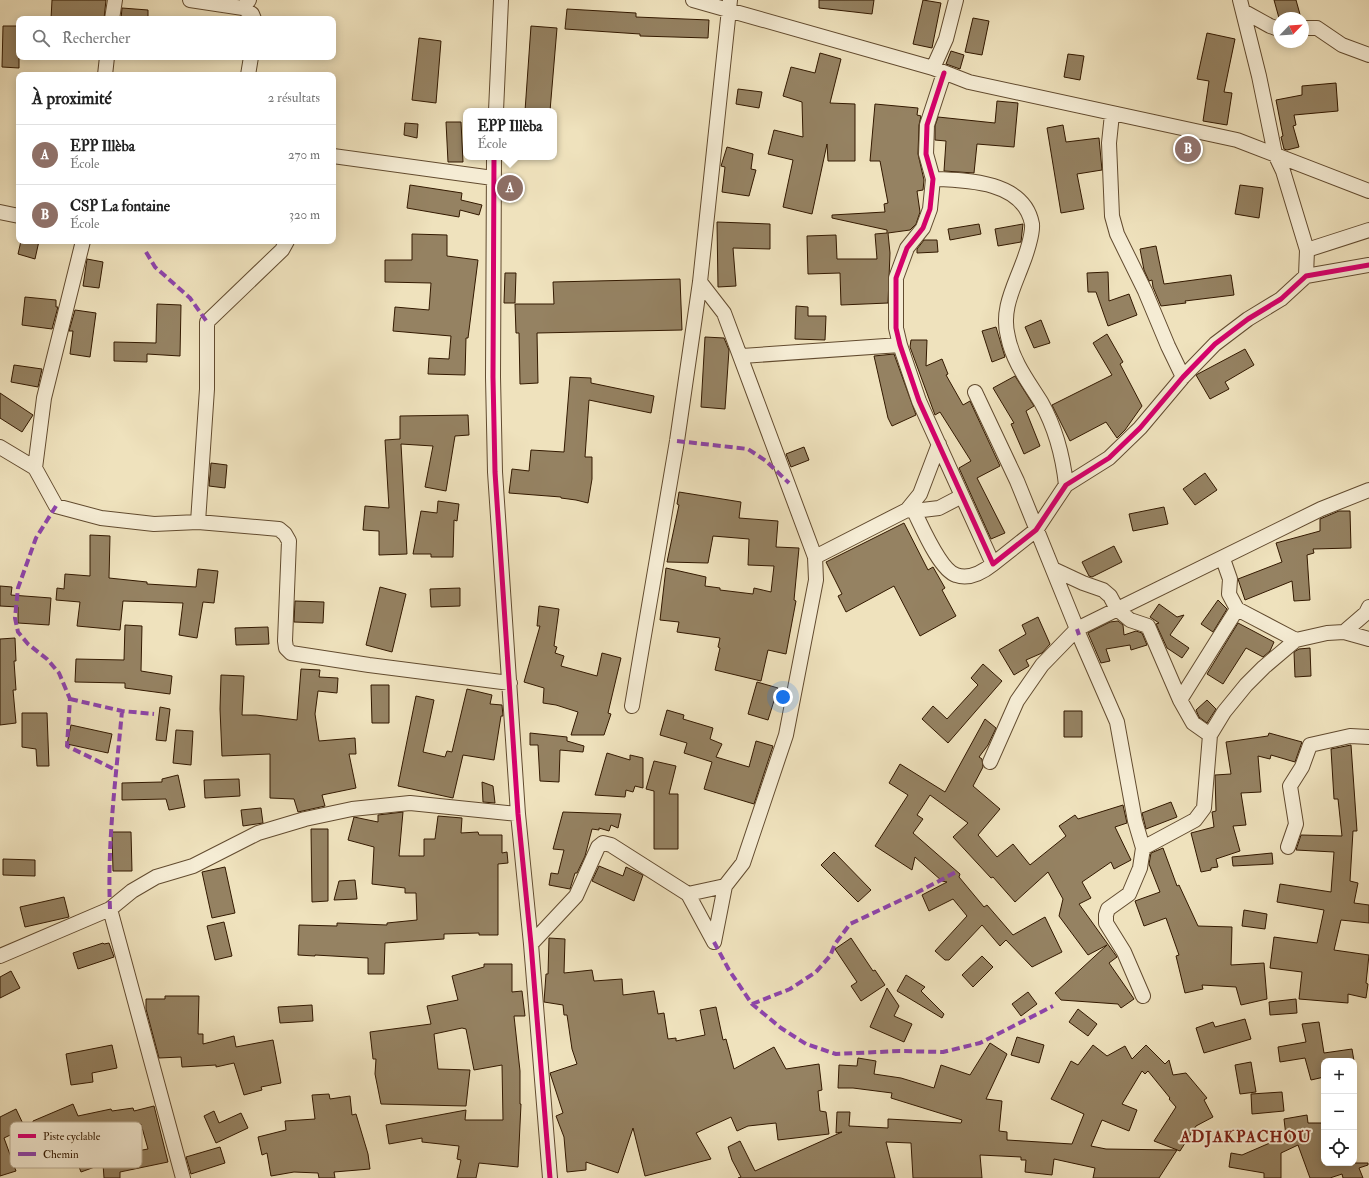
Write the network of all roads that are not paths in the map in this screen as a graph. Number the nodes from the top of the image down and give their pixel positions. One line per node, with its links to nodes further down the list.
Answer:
1 (115, 0): 9 (street)
2 (190, 0): 7 (street)
3 (501, 0): 19 (street)
4 (694, 0): 8 (street)
5 (956, 0): 16 (street)
6 (1241, 3): 11 (street); 21 (street)
7 (246, 4): 10 (street)
8 (729, 5): 16 (street); 35 (street)
9 (112, 16)
10 (253, 16)
11 (1273, 27)
12 (1309, 28): 13 (street)
13 (1369, 55)
14 (107, 60): 17 (street)
15 (250, 60): 18 (street)
16 (939, 71): 20 (street); 25 (street)
17 (105, 72)
18 (248, 72)
19 (496, 108)
20 (1112, 114): 21 (street); 38 (street)
21 (1275, 154): 26 (street); 32 (street)
22 (336, 156): 24 (street)
23 (494, 160): 24 (street)
24 (493, 178): 60 (street)
25 (933, 179): 36 (street); 43 (street)
26 (1369, 191)
27 (0, 212): 28 (street)
28 (16, 215)
29 (1369, 230): 32 (street)
30 (82, 244): 42 (street)
31 (285, 244): 47 (street)
32 (1307, 250): 34 (street)
33 (1369, 265): 34 (street)
34 (1306, 276): 38 (street)
35 (700, 282): 37 (street); 62 (street)
36 (900, 345): 37 (street); 40 (street)
37 (742, 356): 49 (street)
38 (1183, 377): 43 (street)
39 (975, 392): 48 (street)
40 (939, 444): 45 (street); 46 (street)
41 (0, 447): 42 (street)
42 (35, 468): 47 (street)
43 (1066, 485): 48 (street)
44 (1369, 490): 50 (street)
45 (962, 496): 46 (street); 51 (street)
46 (911, 511): 49 (street); 51 (street)
47 (198, 522): 60 (street)
48 (1036, 530): 51 (street); 52 (street)
49 (815, 557): 69 (street)
50 (1223, 558): 54 (street); 55 (street)
51 (993, 564)
52 (1053, 569): 54 (street); 56 (street)
53 (1369, 607): 57 (street)
54 (1117, 609): 56 (street); 61 (street)
55 (1237, 610): 59 (street); 61 (street)
56 (1078, 632): 65 (street); 67 (street)
57 (1344, 632): 58 (street); 59 (street)
58 (1369, 639)
59 (1296, 640): 63 (street)
60 (510, 682): 66 (street)
61 (1180, 700): 63 (street)
62 (632, 706)
63 (1210, 735): 67 (street)
64 (1369, 736): 68 (street)
65 (990, 762)
66 (518, 814): 71 (street); 72 (street)
67 (1143, 848): 74 (street)
68 (1288, 848)
69 (725, 886): 70 (street); 70 (street)
70 (688, 894): 72 (street)
71 (110, 909): 73 (street); 75 (street)
72 (531, 944): 76 (street)
73 (0, 956)
74 (1143, 996)
75 (183, 1178)
76 (550, 1178)

